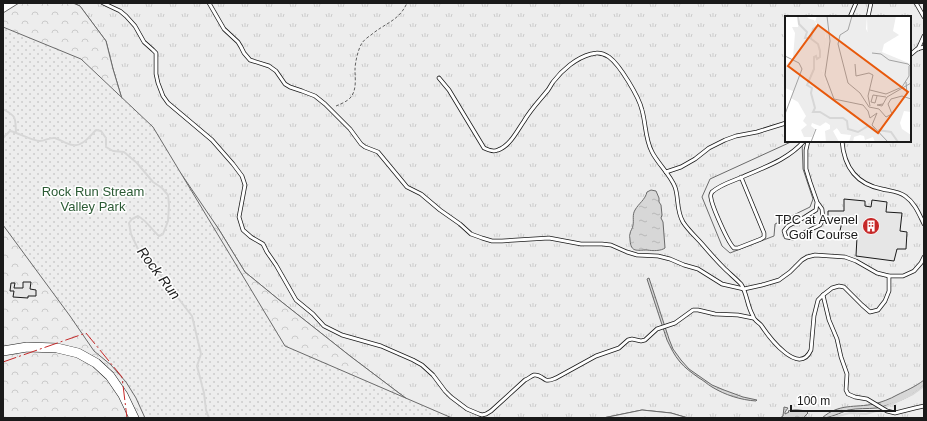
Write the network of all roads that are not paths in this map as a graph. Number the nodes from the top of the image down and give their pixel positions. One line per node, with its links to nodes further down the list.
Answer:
1 (103, 3): 26 (lane)
2 (209, 3): 24 (lane)
3 (856, 3): 6 (lane)
4 (872, 3): 7 (lane)
5 (916, 3): 8 (lane)
6 (850, 16)
7 (868, 16)
8 (924, 17)
9 (924, 36): 11 (lane)
10 (924, 47): 11 (lane)
11 (917, 50): 12 (lane)
12 (911, 54)
13 (439, 78): 18 (lane)
14 (785, 123): 18 (lane)
15 (803, 142): 19 (lane)
16 (808, 142): 20 (lane)
17 (842, 142): 21 (lane)
18 (666, 172): 24 (lane)
19 (741, 177): 19 (lane)
20 (817, 202): 20 (lane)
21 (924, 224)
22 (924, 257): 23 (lane)
23 (889, 276): 24 (lane); 25 (lane)
24 (744, 289): 26 (lane)
25 (823, 295): 26 (lane); 28 (lane)
26 (753, 318)
27 (3, 351): 29 (street)
28 (924, 406)
29 (134, 418)

